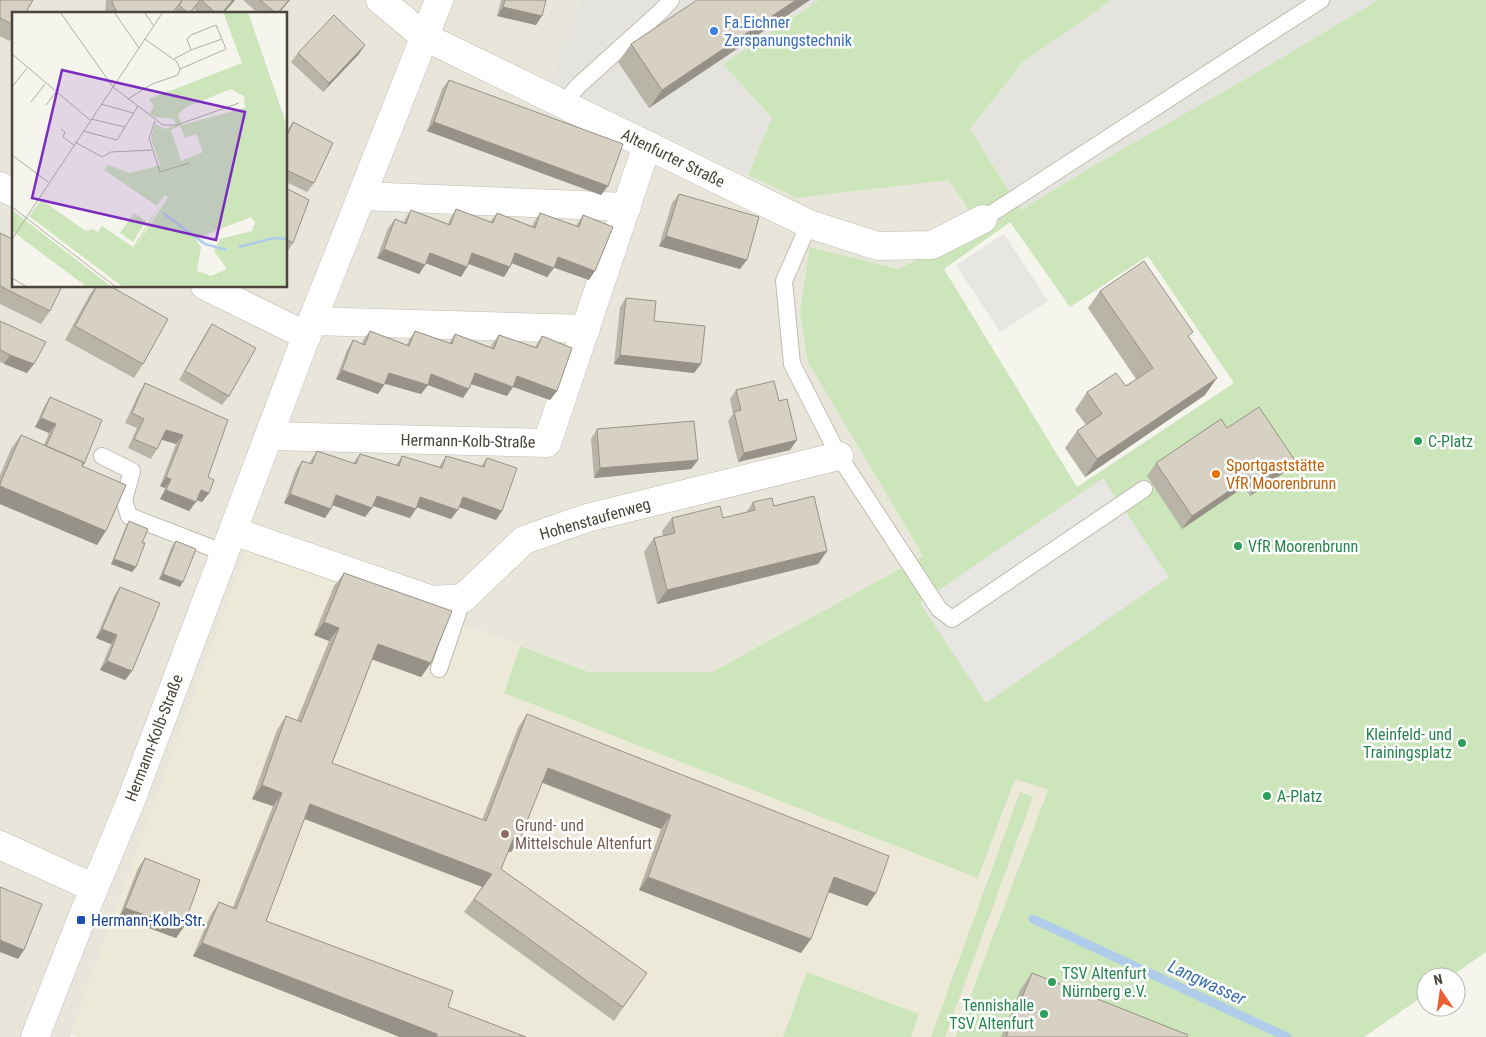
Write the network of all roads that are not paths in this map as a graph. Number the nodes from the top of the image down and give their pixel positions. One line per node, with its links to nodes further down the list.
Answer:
1 (380, 0): 5 (street, Altenfurter Straße)
2 (439, 0): 5 (street, Hermann-Kolb-Straße)
3 (671, 0): 6 (lane)
4 (1321, 0): 12 (lane)
5 (425, 37): 6 (street, Altenfurter Straße); 10 (street, Hermann-Kolb-Straße)
6 (563, 105): 7 (street, Altenfurter Straße)
7 (648, 145): 11 (street, Hermann-Kolb-Straße); 13 (street, Altenfurter Straße)
8 (0, 186): 9 (street)
9 (12, 192)
10 (363, 196): 11 (street); 15 (street, Hermann-Kolb-Straße)
11 (627, 207): 16 (street, Hermann-Kolb-Straße)
12 (983, 220): 13 (street, Altenfurter Straße)
13 (809, 224): 19 (lane)
14 (210, 288): 15 (street)
15 (310, 328): 16 (street); 17 (street, Hermann-Kolb-Straße)
16 (586, 329): 17 (street, Hermann-Kolb-Straße)
17 (269, 436): 21 (street, Hermann-Kolb-Straße)
18 (102, 456): 21 (lane)
19 (839, 456): 20 (lane); 22 (street, Hohenstaufenweg)
20 (1144, 489)
21 (229, 542): 22 (street); 25 (street, Hermann-Kolb-Straße)
22 (463, 598): 23 (lane)
23 (439, 670)
24 (0, 845): 25 (street)
25 (94, 888): 26 (street, Hermann-Kolb-Straße)
26 (35, 1037)

